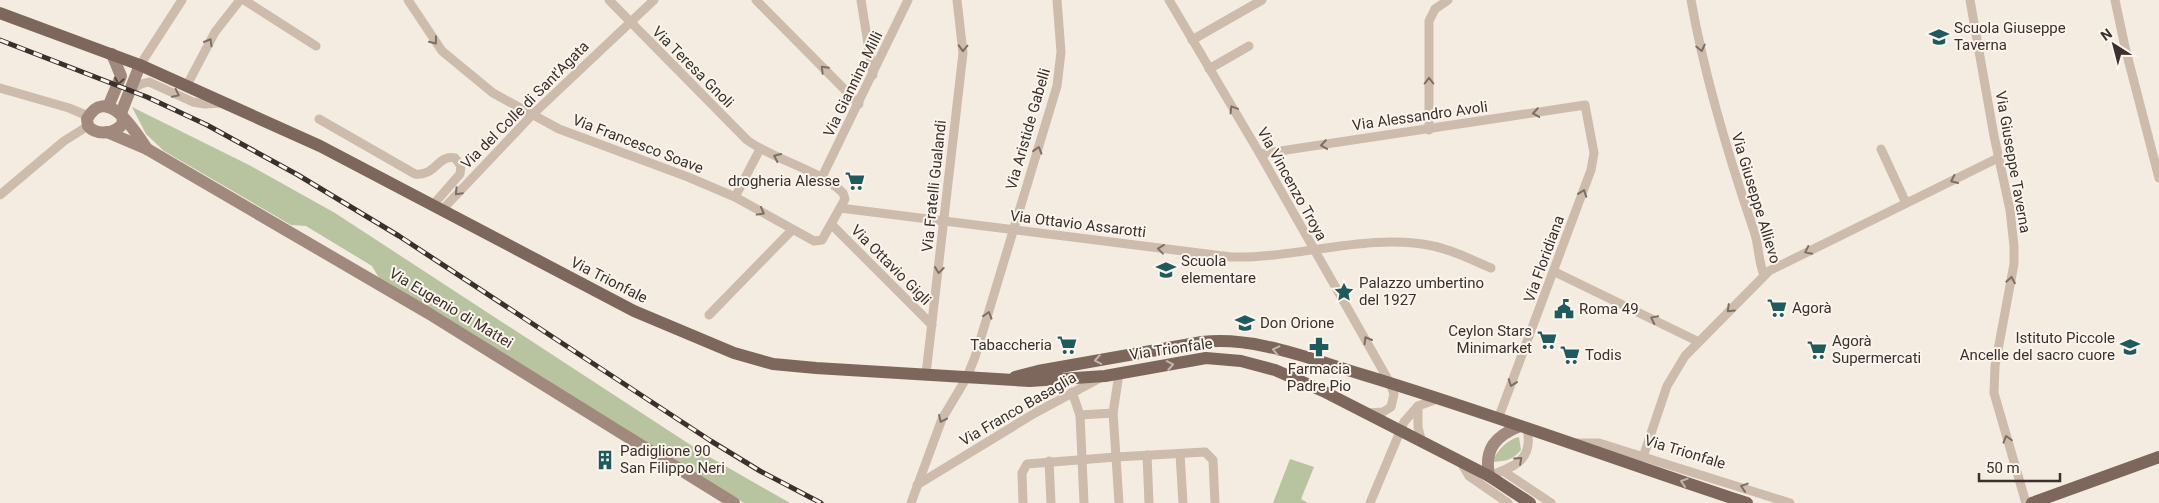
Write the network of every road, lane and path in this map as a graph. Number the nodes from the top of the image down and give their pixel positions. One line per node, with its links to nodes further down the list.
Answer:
1 (182, 0): 23 (street)
2 (242, 0): 20 (street); 26 (street, one-way to 2)
3 (408, 0): 34 (street, Via Francesco Soave, one-way to 34)
4 (609, 0): 18 (street, Via Teresa Gnoli)
5 (654, 0): 18 (street, Via del Colle di Sant'Agata)
6 (756, 0): 30 (street, one-way to 6)
7 (860, 0): 25 (street)
8 (908, 0): 25 (street, Via Giannina Milli)
9 (957, 0): 51 (street, Via Fratelli Gualandi, one-way to 51)
10 (1057, 0): 54 (street, Via Aristide Gabelli, one-way to 10)
11 (1169, 0): 19 (street, Via Vincenzo Troya)
12 (1262, 0): 19 (street)
13 (1448, 0): 37 (street, one-way to 13)
14 (1691, 0): 58 (street, Via Giuseppe Allievo, one-way to 58)
15 (1970, 0): 43 (street, Via Giuseppe Taverna)
16 (2115, 0): 44 (street)
17 (0, 13): 22 (main road, Via Trionfale)
18 (630, 22): 34 (street, Via del Colle di Sant'Agata); 40 (street, Via Teresa Gnoli)
19 (1192, 40): 24 (street, Via Vincenzo Troya)
20 (316, 46)
21 (1249, 46): 24 (street)
22 (112, 54): 23 (main road, Via Trionfale); 32 (street, one-way to 32)
23 (140, 65): 26 (main road, Via Trionfale); 28 (street)
24 (1209, 69): 42 (street, Via Vincenzo Troya, one-way to 24)
25 (873, 76): 30 (street, Via Giannina Milli)
26 (187, 85): 29 (main road, Via Trionfale)
27 (0, 88): 36 (street)
28 (132, 89): 29 (street, Via Trionfale, one-way to 29); 33 (street)
29 (226, 103): 49 (main road, Via Trionfale)
30 (859, 104): 45 (street, Via Giannina Milli)
31 (1585, 105): 37 (street, Via Alessandro Avoli, one-way to 37); 57 (street, Via Floridiana, one-way to 31)
32 (108, 107): 33 (street); 36 (street)
33 (121, 114): 38 (street); 39 (street, Via Eugenio di Mattei)
34 (532, 115): 47 (street, Via Francesco Soave); 49 (street, Via del Colle di Sant'Agata, one-way to 49)
35 (320, 119): 49 (street)
36 (88, 121): 38 (street); 46 (street)
37 (1429, 130): 42 (street, Via Alessandro Avoli, one-way to 42)
38 (107, 132): 39 (street, Via Eugenio di Mattei)
39 (147, 149): 92 (street, Via Eugenio di Mattei)
40 (760, 149): 45 (street, Via Teresa Gnoli, one-way to 40); 47 (street)
41 (1881, 149): 48 (street)
42 (1260, 154): 55 (street, Via Vincenzo Troya)
43 (1998, 158): 48 (street, one-way to 48); 107 (street, Via Giuseppe Taverna, one-way to 43)
44 (2159, 178)
45 (821, 179): 50 (street, Via Teresa Gnoli)
46 (0, 195)
47 (735, 198): 53 (street, Via Francesco Soave, one-way to 53)
48 (1906, 203): 58 (street, one-way to 58)
49 (437, 207): 62 (main road, Via Trionfale)
50 (840, 208): 51 (street, Via Ottavio Assarotti); 52 (street)
51 (944, 221): 54 (street, Via Ottavio Assarotti); 60 (street, Via Fratelli Gualandi, one-way to 60)
52 (831, 224): 53 (street, Via Francesco Soave); 60 (street, Via Ottavio Gigli)
53 (792, 230): 59 (street)
54 (1015, 230): 55 (street, Via Ottavio Assarotti, one-way to 54); 65 (street, Via Aristide Gabelli, one-way to 54)
55 (1314, 250): 56 (street, Via Ottavio Assarotti); 67 (street, Via Vincenzo Troya, one-way to 55)
56 (1490, 268)
57 (1554, 272): 61 (street, one-way to 57); 74 (street, Via Floridiana, one-way to 74)
58 (1764, 275): 61 (street, Via Giuseppe Allievo, one-way to 61)
59 (709, 315)
60 (932, 325): 62 (street, Via Fratelli Gualandi)
61 (1697, 341): 83 (street, Via Giuseppe Allievo)
62 (926, 374): 65 (main road, Via Trionfale)
63 (1119, 374): 64 (main road, Via Trionfale); 71 (main road, Via Trionfale, one-way to 71); 72 (street)
64 (1105, 376): 66 (main road, Via Trionfale); 68 (street, Via Franco Basaglia)
65 (966, 377): 66 (main road, Via Trionfale); 79 (street, Via Aristide Gabelli, one-way to 79)
66 (1008, 380): 67 (main road, Via Trionfale, one-way to 66)
67 (1390, 383): 69 (main road, Via Trionfale); 71 (street)
68 (1072, 392): 73 (street); 88 (street, Via Franco Basaglia)
69 (1443, 399): 70 (street); 74 (main road, Via Trionfale)
70 (1418, 406): 76 (street); 77 (street)
71 (1366, 412): 76 (main road, Via Trionfale)
72 (1113, 413): 73 (street); 82 (street)
73 (1080, 416): 85 (street)
74 (1498, 419): 75 (main road, Via Trionfale)
75 (1523, 428): 78 (main road, Via Trionfale); 89 (street, one-way to 75); 90 (street)
76 (1399, 432): 77 (main road, Via Trionfale); 101 (street)
77 (1422, 443): 87 (main road, Via Trionfale)
78 (1570, 443): 83 (street, Via Trionfale); 105 (main road, Via Trionfale, one-way to 78)
79 (929, 452): 88 (street); 91 (street, Via Aristide Gabelli)
80 (1180, 454): 81 (street); 99 (street); 100 (street)
81 (1147, 455): 82 (street); 98 (street)
82 (1116, 457): 85 (street); 97 (street)
83 (1643, 457): 106 (street, Via Trionfale, one-way to 83)
84 (2159, 457): 108 (main road)
85 (1081, 459): 86 (street); 96 (street)
86 (1049, 461): 94 (street); 95 (street)
87 (1459, 461): 90 (main road, Via Trionfale); 102 (street)
88 (944, 467): 91 (street, Via Franco Basaglia)
89 (1503, 471): 90 (street); 104 (street)
90 (1490, 476): 103 (main road, Via Trionfale)
91 (917, 485): 93 (street, Via Aristide Gabelli)
92 (734, 503)
93 (911, 503)
94 (1023, 503)
95 (1051, 503)
96 (1084, 503)
97 (1119, 503)
98 (1149, 503)
99 (1183, 503)
100 (1215, 503)
101 (1370, 503)
102 (1508, 503)
103 (1530, 503)
104 (1551, 503)
105 (1747, 503)
106 (1790, 503)
107 (2026, 503)
108 (2032, 503)

